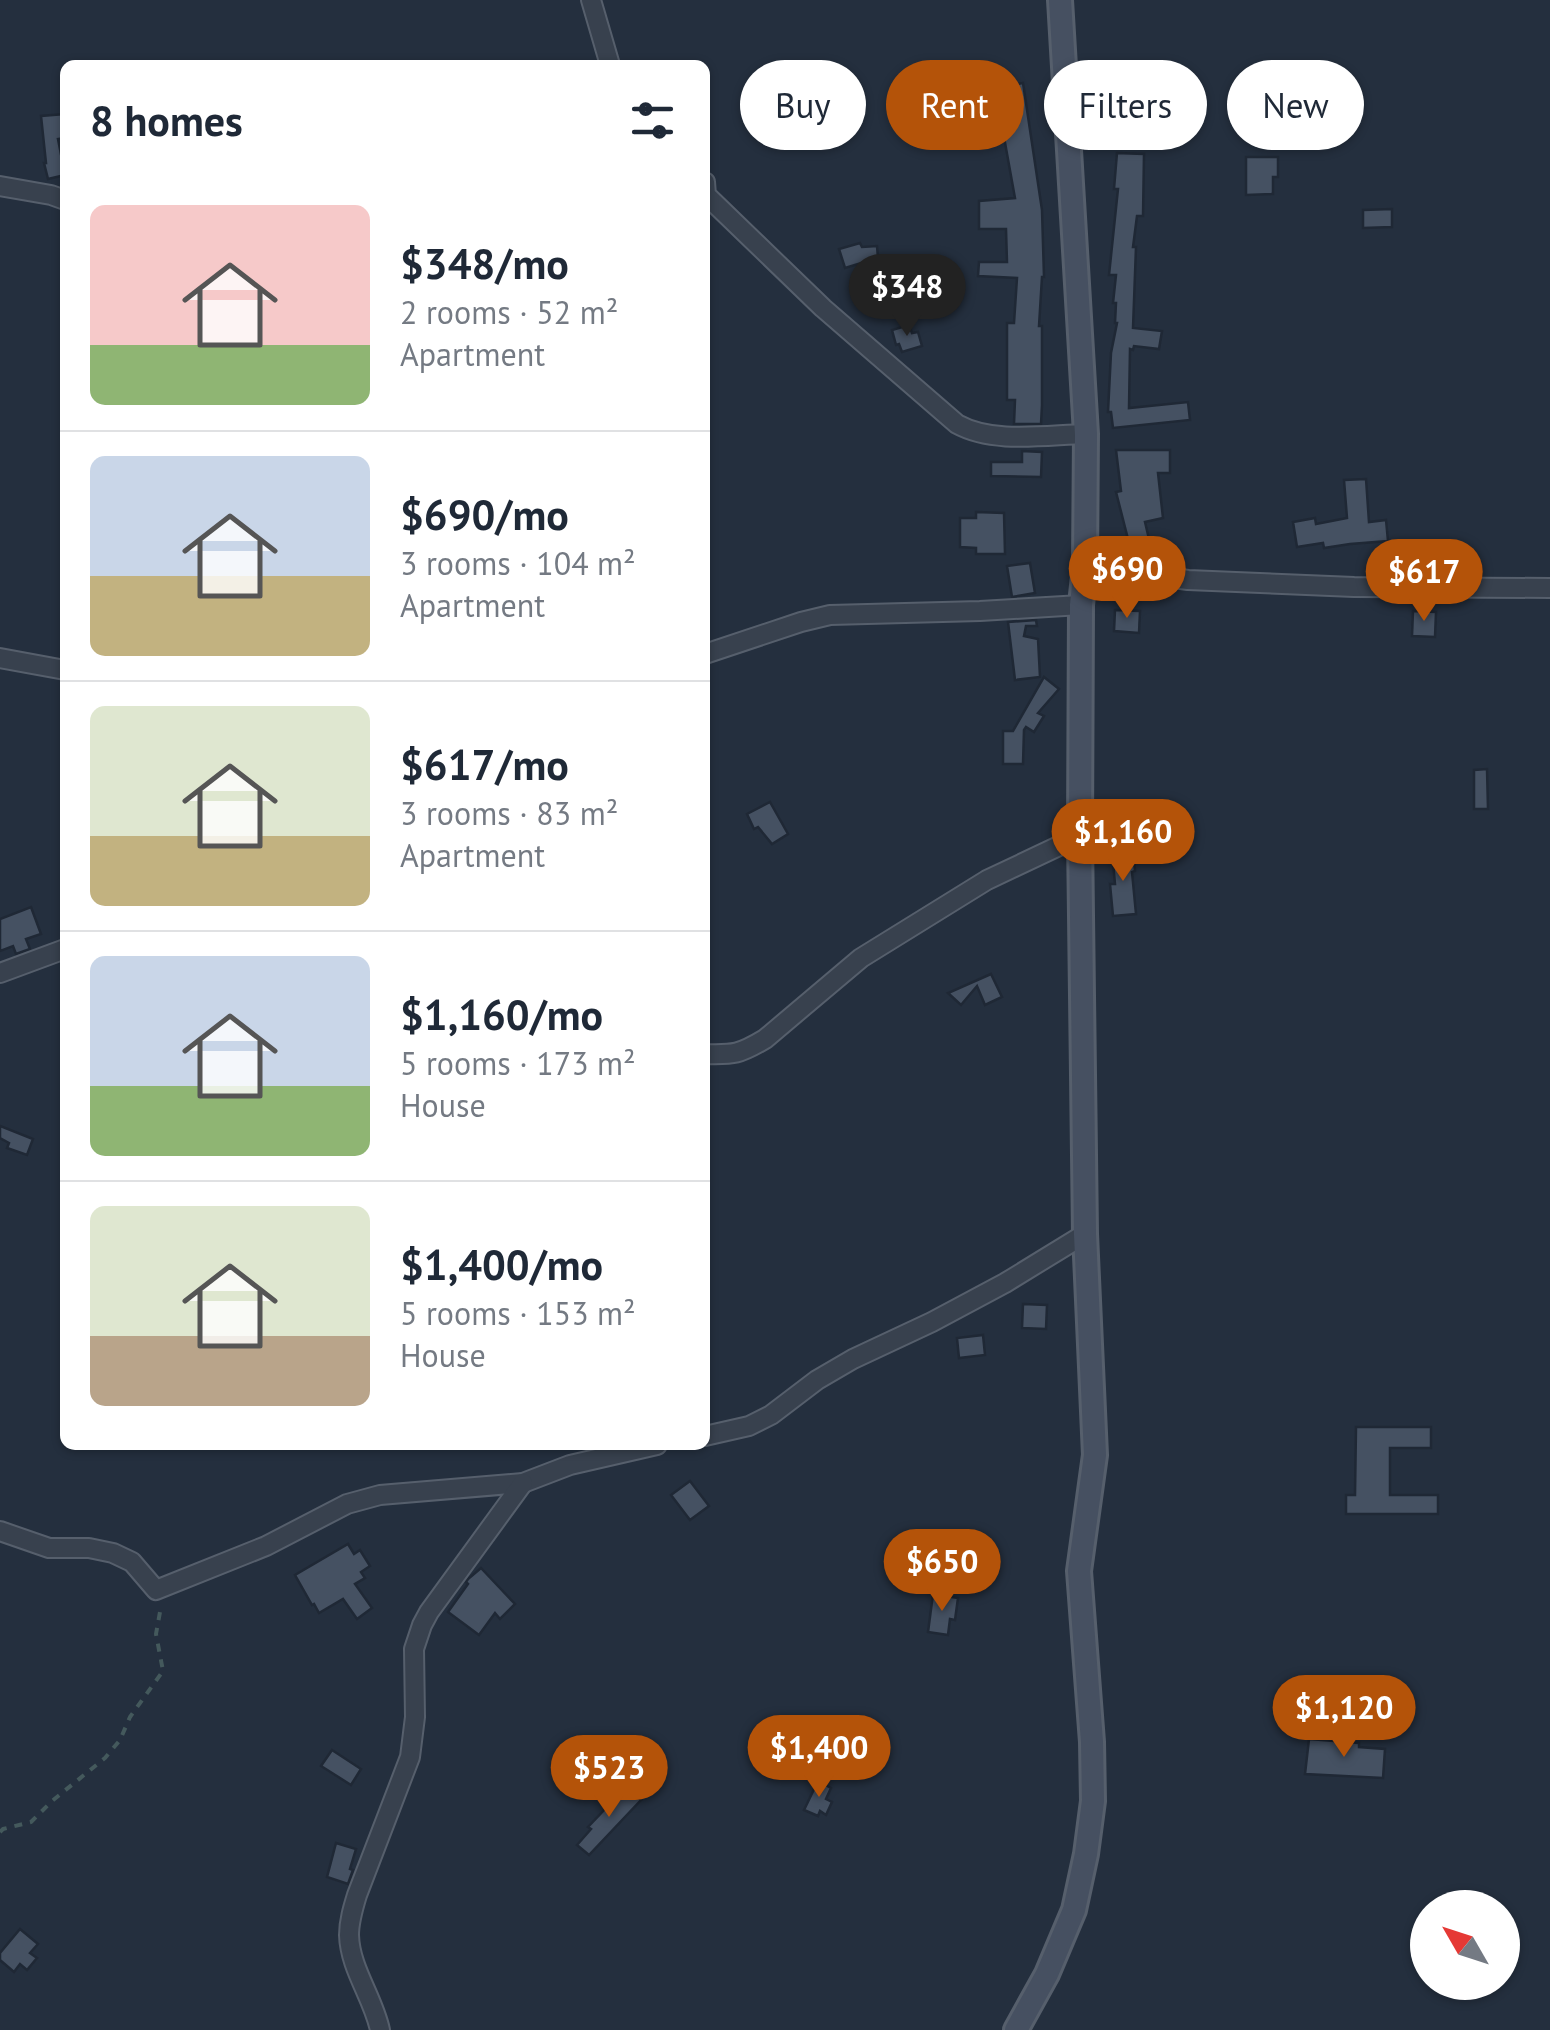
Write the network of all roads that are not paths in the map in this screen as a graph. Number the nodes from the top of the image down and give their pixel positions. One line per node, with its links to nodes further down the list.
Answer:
1 (591, 0): 3 (street)
2 (1060, 0): 7 (main road)
3 (609, 60)
4 (0, 186): 5 (street)
5 (60, 198)
6 (710, 199): 7 (street)
7 (1086, 434): 8 (main road)
8 (1086, 566): 9 (street); 10 (main road)
9 (1550, 588)
10 (1081, 604): 11 (street); 14 (main road)
11 (710, 652)
12 (0, 658): 13 (street)
13 (60, 669)
14 (1080, 836): 17 (street); 18 (main road)
15 (60, 951): 16 (street)
16 (0, 972)
17 (710, 1054)
18 (1085, 1234): 19 (street); 24 (main road)
19 (710, 1435)
20 (636, 1450): 21 (street)
21 (524, 1483): 22 (street); 23 (street)
22 (0, 1532)
23 (380, 2030)
24 (1016, 2030)

